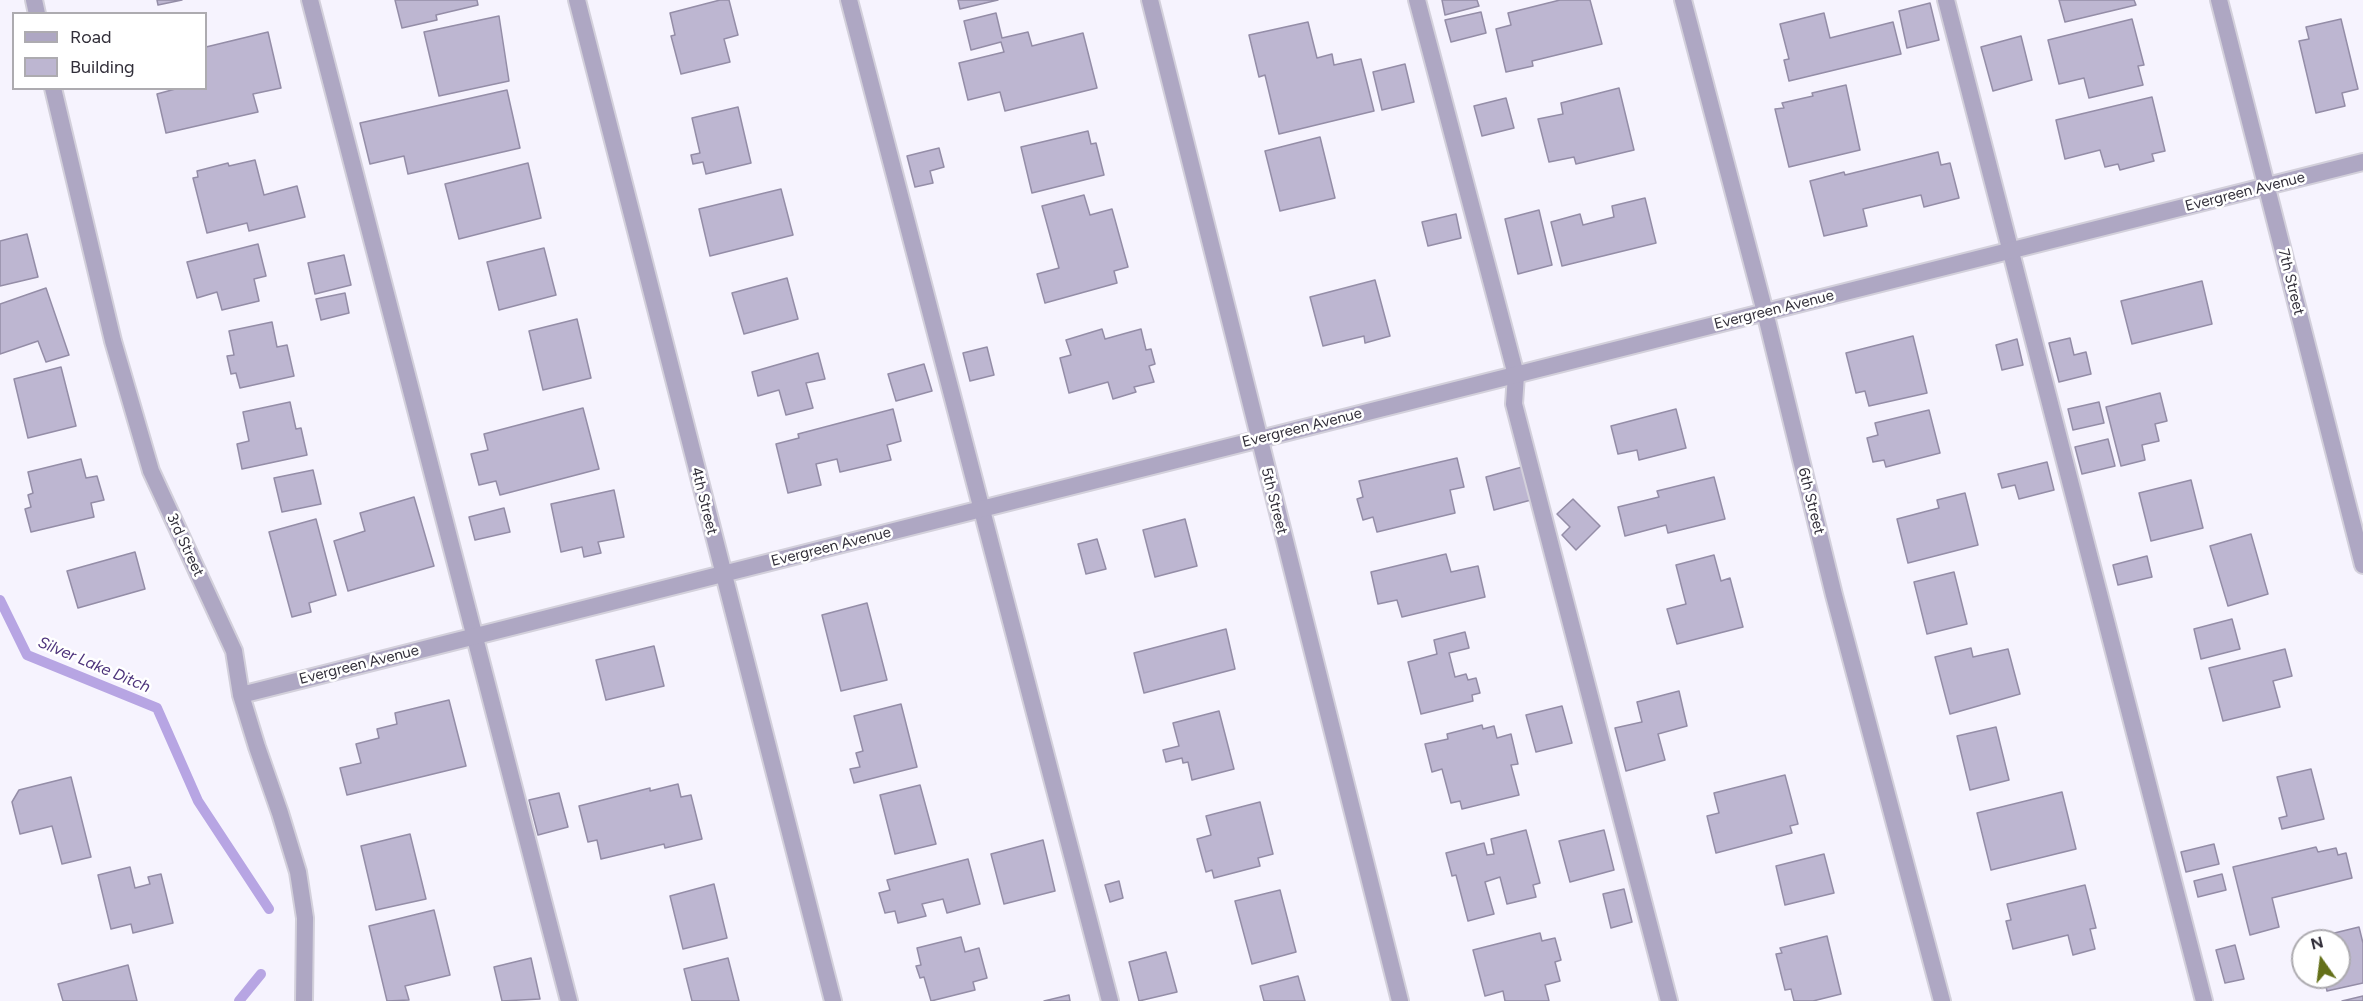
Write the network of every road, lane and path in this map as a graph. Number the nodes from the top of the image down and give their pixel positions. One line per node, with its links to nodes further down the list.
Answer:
1 (310, 0): 19 (street)
2 (577, 0): 18 (street, 4th Street)
3 (849, 0): 16 (street)
4 (1150, 0): 15 (street, 5th Street)
5 (1418, 0): 14 (street)
6 (1683, 0): 13 (street, 6th Street)
7 (1946, 0): 12 (street)
8 (2219, 0): 11 (street, 7th Street)
9 (53, 90): 20 (street, 3rd Street)
10 (2363, 162): 11 (street, Evergreen Avenue)
11 (2266, 187): 12 (street, Evergreen Avenue); 17 (street, 7th Street)
12 (2010, 251): 13 (street, Evergreen Avenue); 28 (street)
13 (1764, 312): 14 (street, Evergreen Avenue); 27 (street, 6th Street)
14 (1516, 375): 15 (street, Evergreen Avenue); 26 (street)
15 (1258, 439): 16 (street, Evergreen Avenue); 25 (street, 5th Street)
16 (982, 509): 18 (street, Evergreen Avenue); 24 (street)
17 (2363, 565)
18 (723, 574): 19 (street, Evergreen Avenue); 23 (street, 4th Street)
19 (475, 636): 20 (street, Evergreen Avenue); 22 (street)
20 (241, 695): 21 (street, 3rd Street)
21 (304, 1001)
22 (569, 1001)
23 (832, 1001)
24 (1110, 1001)
25 (1400, 1001)
26 (1669, 1001)
27 (1942, 1001)
28 (2204, 1001)

